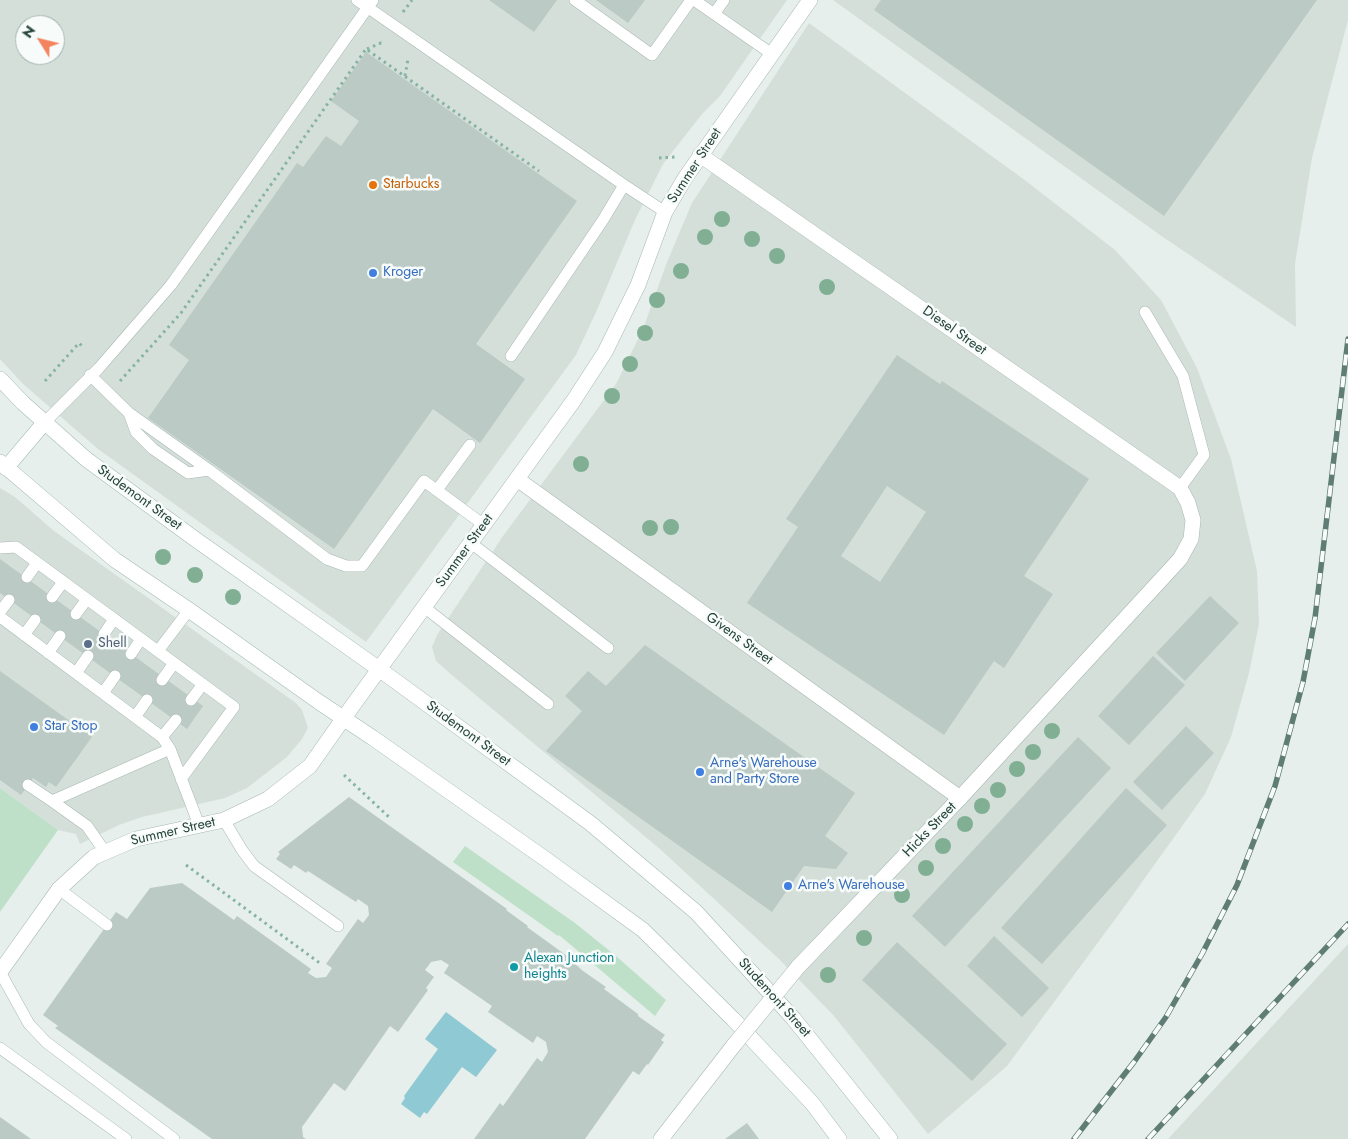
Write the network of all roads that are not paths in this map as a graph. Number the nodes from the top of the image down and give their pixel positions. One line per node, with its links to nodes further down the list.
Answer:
1 (357, 0): 6 (lane)
2 (575, 0): 3 (lane)
3 (692, 0): 7 (lane)
4 (724, 0): 7 (lane)
5 (810, 0): 8 (street, Summer Street)
6 (370, 4): 10 (lane); 14 (lane)
7 (714, 14): 8 (lane)
8 (772, 54): 9 (street, Summer Street)
9 (700, 155): 11 (street, Summer Street); 20 (street, Diesel Street)
10 (624, 185): 11 (lane); 13 (lane)
11 (665, 212): 19 (street, Summer Street)
12 (1145, 312): 20 (lane)
13 (511, 356)
14 (90, 375): 16 (lane); 21 (lane)
15 (0, 379): 16 (street, Studemont Street)
16 (44, 423): 18 (street); 48 (street, Studemont Street)
17 (470, 445): 21 (lane)
18 (2, 468): 32 (street)
19 (517, 479): 22 (street, Summer Street); 64 (street, Givens Street)
20 (1180, 488): 64 (street, Hicks Street)
21 (437, 490): 22 (lane)
22 (484, 525): 23 (street, Summer Street)
23 (471, 543): 31 (street, Summer Street); 42 (lane)
24 (0, 548): 25 (lane)
25 (37, 563): 26 (lane); 27 (lane)
26 (27, 577)
27 (63, 582): 28 (lane); 29 (lane)
28 (52, 597)
29 (87, 599): 34 (lane); 36 (lane)
30 (9, 600): 33 (lane)
31 (424, 607): 48 (street, Summer Street); 56 (lane)
32 (189, 610): 43 (lane); 58 (street)
33 (0, 612)
34 (76, 614)
35 (0, 617): 39 (lane)
36 (114, 619): 38 (lane); 41 (lane)
37 (35, 620): 39 (lane)
38 (104, 634)
39 (24, 635): 44 (lane)
40 (60, 636): 44 (lane)
41 (141, 639): 43 (lane); 45 (lane)
42 (608, 648)
43 (158, 651): 47 (lane)
44 (48, 652): 49 (lane)
45 (131, 654)
46 (88, 656): 49 (lane)
47 (174, 663): 51 (lane); 52 (lane)
48 (379, 669): 58 (street, Summer Street); 78 (street, Studemont Street)
49 (76, 673): 53 (lane)
50 (115, 676): 53 (lane)
51 (162, 680)
52 (203, 684): 55 (lane); 62 (lane)
53 (103, 693): 57 (lane)
54 (147, 700): 57 (lane)
55 (191, 700)
56 (548, 704)
57 (135, 717): 60 (lane)
58 (343, 719): 66 (street, Summer Street); 77 (street)
59 (176, 720): 60 (lane)
60 (162, 737): 61 (lane)
61 (170, 749): 62 (lane); 65 (lane)
62 (181, 779): 67 (lane)
63 (28, 785): 65 (lane)
64 (960, 798): 74 (street, Hicks Street, bridge)
65 (52, 801): 68 (lane)
66 (224, 820): 67 (street, Summer Street); 71 (lane)
67 (199, 825): 68 (street, Summer Street)
68 (104, 852): 69 (street, Summer Street)
69 (59, 889): 70 (lane); 72 (street, Summer Street)
70 (107, 925)
71 (338, 926)
72 (0, 972): 76 (lane)
73 (0, 1048): 75 (lane)
74 (664, 1138)
75 (126, 1139)
76 (174, 1139)
77 (840, 1139)
78 (890, 1139)

